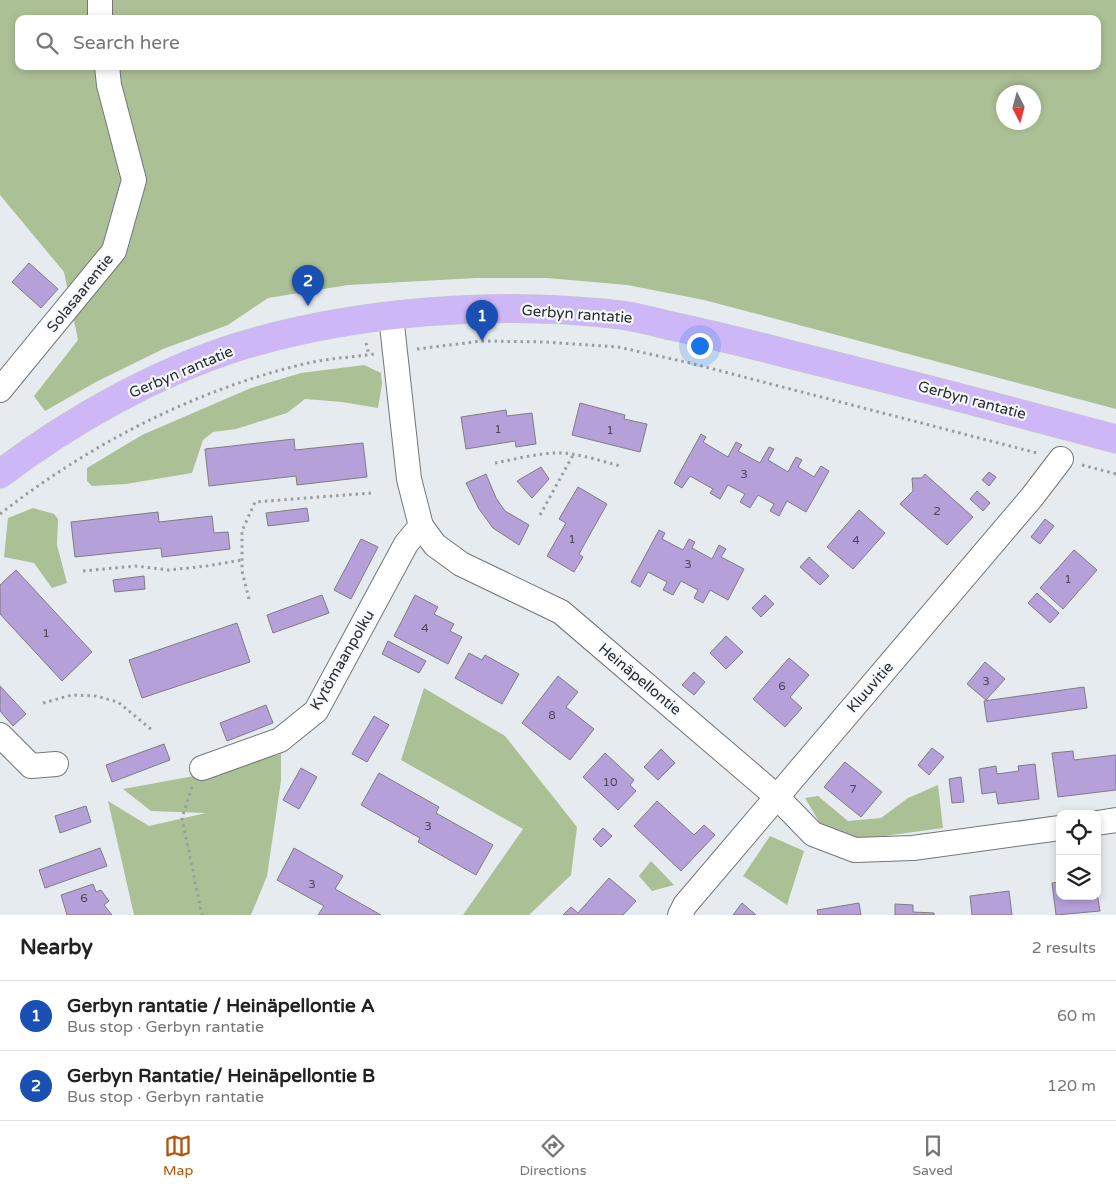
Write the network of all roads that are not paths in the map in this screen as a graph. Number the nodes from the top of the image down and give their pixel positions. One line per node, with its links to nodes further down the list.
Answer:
1 (100, 0): 2 (street)
2 (100, 15)
3 (107, 70): 5 (street, Solasaarentie)
4 (391, 316): 6 (main road, Gerbyn rantatie); 8 (main road, Gerbyn rantatie); 9 (street, Heinäpellontie)
5 (0, 390)
6 (1116, 439)
7 (1061, 459): 13 (street, Kluuvitie)
8 (0, 474)
9 (421, 526): 12 (street, Kytömaanpolku); 13 (street, Heinäpellontie)
10 (0, 735): 11 (street)
11 (56, 764)
12 (202, 768)
13 (776, 796): 16 (street, Heinäpellontie); 17 (street, Kluuvitie)
14 (1116, 820): 15 (street)
15 (1101, 822)
16 (1056, 829)
17 (680, 915)

